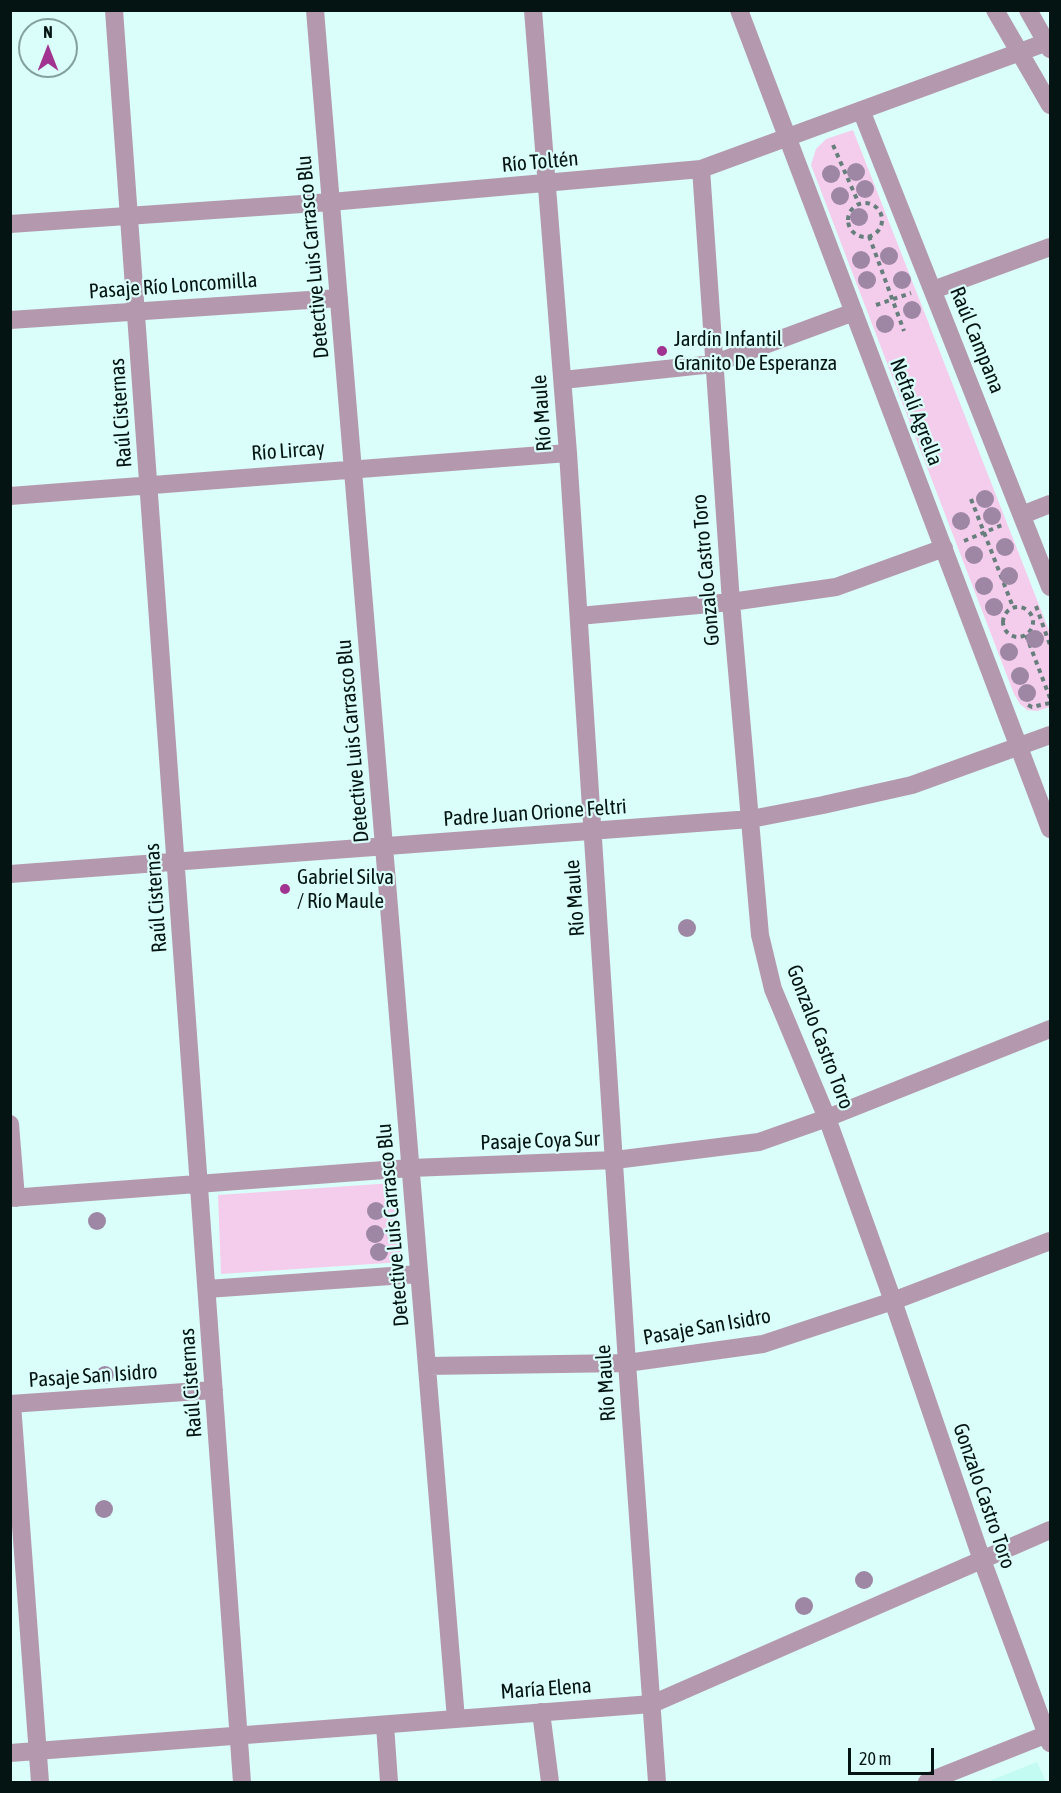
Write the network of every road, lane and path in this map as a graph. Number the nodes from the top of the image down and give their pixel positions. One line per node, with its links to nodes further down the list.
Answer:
1 (114, 10): 20 (street, Raúl Cisternas)
2 (315, 10): 18 (street, Detective Luis Carrasco Blu)
3 (533, 10): 16 (street, Río Maule)
4 (739, 10): 11 (street, Neftalí Agrella)
5 (995, 10): 8 (street)
6 (1028, 10): 7 (street)
7 (1049, 44): 8 (street, Río Toltén)
8 (1019, 52): 9 (street); 10 (street, Río Toltén)
9 (1050, 105)
10 (861, 110): 11 (street, Río Toltén); 25 (street, Raúl Campana)
11 (788, 137): 15 (street, Río Toltén); 29 (street, Neftalí Agrella)
12 (843, 141): 13 (path)
13 (832, 144): 14 (path); 19 (path)
14 (824, 147)
15 (700, 169): 16 (street, Río Toltén); 33 (street, Gonzalo Castro Toro)
16 (547, 184): 18 (street, Río Toltén); 34 (street, Río Maule)
17 (877, 198): 22 (path)
18 (331, 202): 20 (street, Río Toltén); 26 (street, Detective Luis Carrasco Blu)
19 (859, 204): 23 (path); 23 (path)
20 (129, 216): 21 (street, Río Toltén); 30 (street, Raúl Cisternas)
21 (10, 224)
22 (889, 229)
23 (869, 236): 27 (path)
24 (1050, 247): 25 (street)
25 (933, 290): 42 (street, Raúl Campana)
26 (339, 298): 30 (street, Pasaje Río Loncomilla); 36 (street, Detective Luis Carrasco Blu)
27 (892, 300): 28 (path); 29 (path); 32 (path)
28 (916, 302)
29 (862, 310): 33 (street); 46 (street, Neftalí Agrella)
30 (136, 311): 31 (street, Pasaje Río Loncomilla); 37 (street, Raúl Cisternas)
31 (10, 320)
32 (904, 331)
33 (713, 364): 34 (street); 48 (street, Gonzalo Castro Toro)
34 (562, 380): 35 (street, Río Maule)
35 (568, 453): 36 (street, Río Lircay); 51 (street, Río Maule)
36 (353, 469): 37 (street, Río Lircay); 61 (street, Detective Luis Carrasco Blu)
37 (148, 485): 38 (street, Río Lircay); 62 (street, Raúl Cisternas)
38 (10, 496)
39 (971, 499): 44 (path)
40 (1050, 504): 42 (street)
41 (1001, 514): 43 (path)
42 (1022, 515): 47 (street, Raúl Campana)
43 (1005, 524): 44 (path); 45 (path)
44 (984, 533): 46 (path); 50 (path)
45 (1008, 533)
46 (953, 545): 48 (street); 57 (street, Neftalí Agrella)
47 (1050, 587)
48 (730, 602): 51 (street); 58 (street, Gonzalo Castro Toro)
49 (1035, 603): 52 (path)
50 (1014, 607): 52 (path); 53 (path)
51 (579, 616): 60 (street, Río Maule)
52 (1036, 616): 53 (path); 54 (path)
53 (1026, 635): 55 (path)
54 (1050, 645)
55 (1050, 699)
56 (1050, 735): 57 (street, Padre Juan Orione Feltri)
57 (1020, 745): 58 (street, Padre Juan Orione Feltri); 59 (street, Neftalí Agrella)
58 (751, 819): 60 (street, Padre Juan Orione Feltri); 65 (street, Gonzalo Castro Toro)
59 (1050, 829)
60 (593, 831): 61 (street, Padre Juan Orione Feltri); 67 (street, Río Maule)
61 (384, 847): 62 (street, Padre Juan Orione Feltri); 68 (street, Detective Luis Carrasco Blu)
62 (176, 862): 63 (street, Padre Juan Orione Feltri); 69 (street, Raúl Cisternas)
63 (10, 874)
64 (1050, 1029): 65 (street, Pasaje Coya Sur)
65 (827, 1118): 67 (street, Pasaje Coya Sur); 74 (street, Gonzalo Castro Toro)
66 (10, 1124): 70 (street)
67 (615, 1160): 68 (street, Pasaje Coya Sur); 75 (street, Río Maule)
68 (411, 1168): 69 (street, Pasaje Coya Sur); 72 (street, Detective Luis Carrasco Blu)
69 (199, 1184): 70 (street, Pasaje Coya Sur); 73 (street, Raúl Cisternas)
70 (13, 1198)
71 (1050, 1241): 74 (street, Pasaje San Isidro)
72 (419, 1274): 73 (street); 76 (street, Detective Luis Carrasco Blu)
73 (207, 1289): 77 (street, Raúl Cisternas)
74 (893, 1301): 75 (street, Pasaje San Isidro); 81 (street, Gonzalo Castro Toro)
75 (627, 1363): 76 (street, Pasaje San Isidro); 82 (street, Río Maule)
76 (427, 1366): 84 (street, Detective Luis Carrasco Blu)
77 (214, 1390): 78 (street, Pasaje San Isidro); 86 (street, Raúl Cisternas)
78 (11, 1404): 80 (street)
79 (1050, 1530): 81 (street, María Elena)
80 (16, 1545): 88 (street)
81 (982, 1560): 82 (street, María Elena); 87 (street, Gonzalo Castro Toro)
82 (651, 1704): 83 (street, María Elena); 94 (street, Río Maule)
83 (541, 1712): 84 (street, María Elena); 93 (street)
84 (456, 1719): 85 (street, María Elena)
85 (385, 1725): 86 (street, María Elena); 92 (street)
86 (239, 1736): 88 (street, María Elena); 91 (street, Raúl Cisternas)
87 (1049, 1737): 95 (street)
88 (37, 1751): 89 (street, María Elena); 90 (street)
89 (10, 1753)
90 (40, 1782)
91 (242, 1782)
92 (389, 1782)
93 (550, 1782)
94 (657, 1782)
95 (927, 1782)

